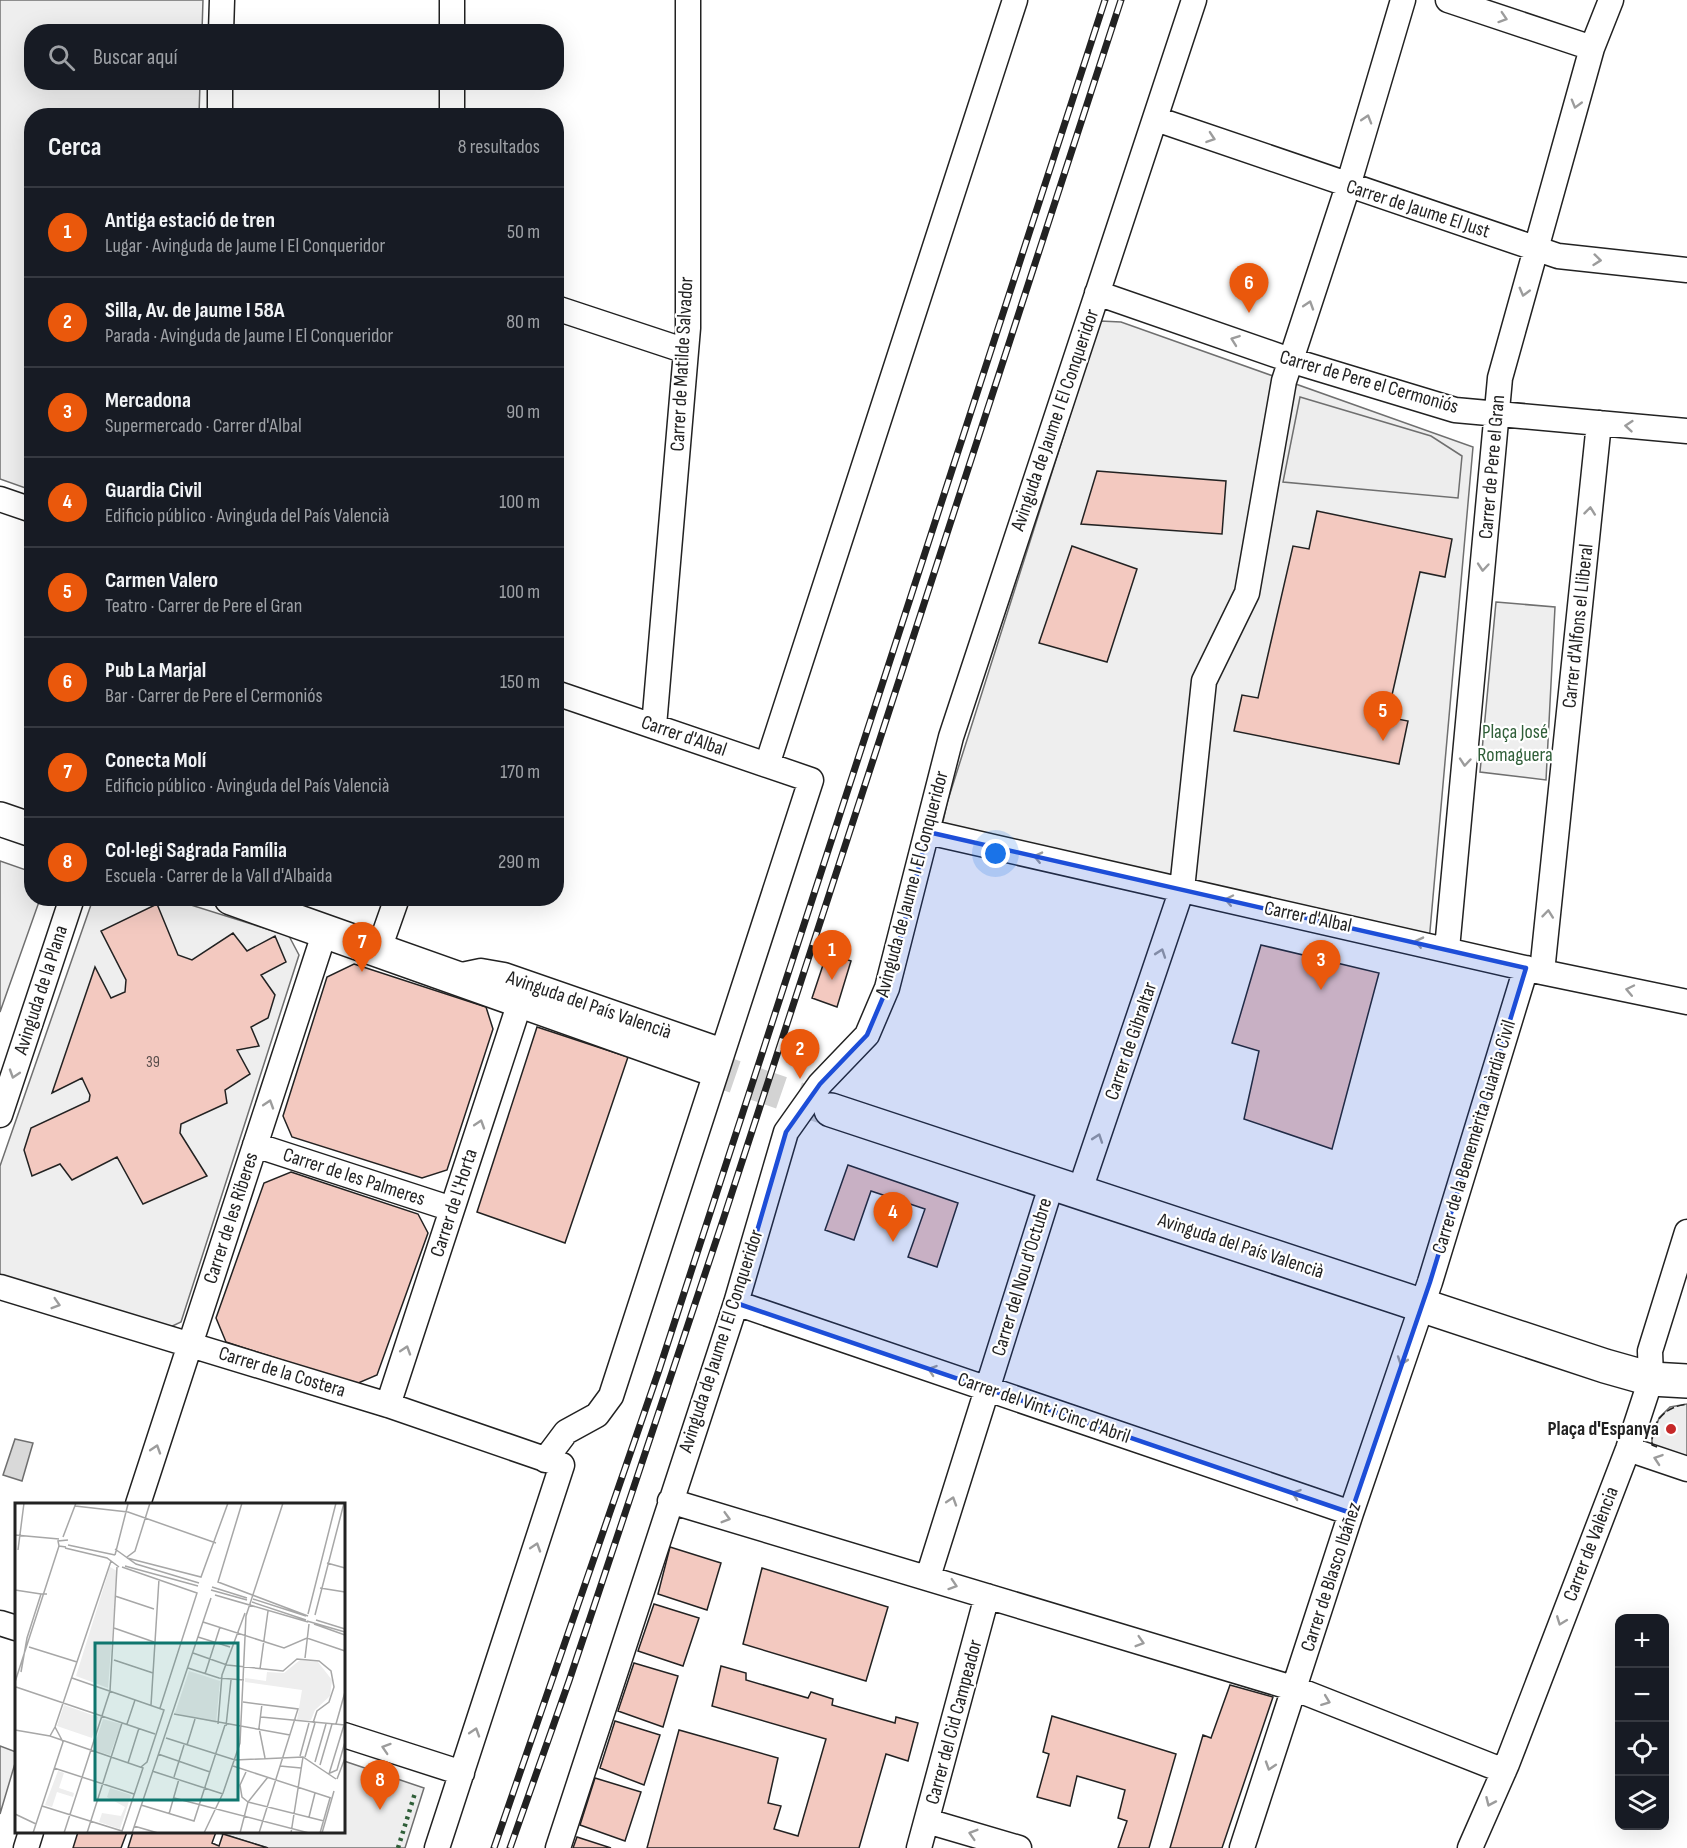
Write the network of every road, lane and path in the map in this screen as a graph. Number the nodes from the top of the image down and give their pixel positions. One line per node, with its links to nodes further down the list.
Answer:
1 (222, 0): 9 (street)
2 (452, 0): 10 (street)
3 (688, 0): 22 (street, Carrer de Matilde Salvador)
4 (1016, 0): 31 (street)
5 (1194, 0): 16 (street, Avinguda de Jaume I El Conqueridor)
6 (1403, 0): 17 (street, Carrer de Gibraltar, one-way to 6)
7 (1448, 0): 11 (street, one-way to 11)
8 (1611, 0): 11 (street, Carrer de Pere el Gran)
9 (221, 24)
10 (452, 24)
11 (1593, 48): 18 (street, Carrer de Pere el Gran, one-way to 18)
12 (220, 90): 14 (street)
13 (452, 90): 15 (street)
14 (220, 108)
15 (452, 108)
16 (1156, 119): 17 (street, Carrer de Jaume El Just, one-way to 17); 20 (street, Avinguda de Jaume I El Conqueridor)
17 (1348, 186): 18 (street, Carrer de Jaume El Just); 23 (street, Carrer de Gibraltar, one-way to 17)
18 (1535, 249): 19 (street, Carrer de Jaume El Just, one-way to 19); 24 (street, Carrer de Pere el Gran, one-way to 24)
19 (1687, 270)
20 (1097, 293): 23 (street, Carrer de Pere el Cermoniós, one-way to 20); 34 (street, Avinguda de Jaume I El Conqueridor)
21 (564, 311): 22 (street)
22 (686, 351): 30 (street, Carrer de Matilde Salvador)
23 (1287, 370): 24 (street, Carrer de Pere el Cermoniós); 35 (street, Carrer de Gibraltar)
24 (1497, 413): 25 (street, Carrer de Pere el Cermoniós); 40 (street, Carrer de Pere el Gran, one-way to 40)
25 (1599, 423): 26 (street, Carrer de Pere el Cermoniós, one-way to 25); 42 (street, Carrer d'Alfons el Lliberal, one-way to 25)
26 (1687, 431)
27 (0, 499): 28 (street)
28 (24, 507)
29 (564, 696): 30 (street, Carrer d'Albal)
30 (654, 726): 31 (street, Carrer d'Albal)
31 (767, 765): 46 (street, Carrer d'Albal)
32 (0, 819): 33 (street)
33 (24, 827)
34 (928, 832): 35 (street, Carrer d'Albal, one-way to 34); 54 (street, Avinguda de Jaume I El Conqueridor)
35 (1182, 889): 40 (street, Carrer d'Albal, one-way to 35); 50 (street, Carrer de Gibraltar, one-way to 35)
36 (69, 906): 48 (street, Avinguda de la Plana, one-way to 48)
37 (254, 906): 39 (street, Avinguda del País Valencià)
38 (394, 906): 41 (street)
39 (325, 931): 41 (street, Avinguda del País Valencià); 49 (street, Carrer de les Riberes, one-way to 39)
40 (1448, 948): 42 (street, Carrer d'Albal)
41 (379, 949): 43 (street, Avinguda del País Valencià)
42 (1534, 970): 45 (street, Carrer d'Albal, one-way to 42); 55 (street, Carrer de la Benemèrita Guàrdia Civil)
43 (455, 977): 44 (street, Avinguda del País Valencià); 46 (street, Avinguda del País Valencià)
44 (520, 1002): 46 (street, Avinguda del País Valencià); 51 (street, Carrer de L'Horta, one-way to 44)
45 (1687, 1002)
46 (713, 1059): 62 (street)
47 (831, 1110): 50 (street, Avinguda del País Valencià)
48 (0, 1115)
49 (255, 1145): 51 (street, Carrer de les Palmeres); 56 (street, Carrer de les Riberes)
50 (1066, 1188): 55 (street, Avinguda del País Valencià); 59 (street, Carrer del Nou d'Octubre)
51 (452, 1209): 60 (street, Carrer de L'Horta, one-way to 51)
52 (1687, 1232): 57 (street, Carrer de València)
53 (0, 1287): 56 (street, Carrer de la Costera, one-way to 56)
54 (736, 1303): 59 (street, Carrer del Vint i Cinc d'Abril, one-way to 54); 64 (street, Avinguda de Jaume I El Conqueridor)
55 (1421, 1305): 57 (street, Avinguda del País Valencià); 66 (street, Carrer de Blasco Ibáñez, one-way to 66)
56 (190, 1344): 60 (street, Carrer de la Costera); 65 (street, Carrer de les Riberes, one-way to 56)
57 (1652, 1379): 58 (street, Avinguda del País Valencià); 61 (street, Carrer de València)
58 (1687, 1381)
59 (987, 1389): 66 (street, Carrer del Vint i Cinc d'Abril, one-way to 59); 67 (street, Carrer del Nou d'Octubre, one-way to 59)
60 (388, 1405): 62 (street, Carrer de la Costera)
61 (1628, 1449): 63 (street, one-way to 61); 73 (street, Carrer de València, one-way to 73)
62 (554, 1463): 74 (street, one-way to 62)
63 (1687, 1469)
64 (670, 1501): 67 (street, one-way to 67); 79 (street, Avinguda de Jaume I El Conqueridor)
65 (138, 1503)
66 (1351, 1512): 71 (street, Carrer de Blasco Ibáñez)
67 (928, 1577): 68 (street, one-way to 68)
68 (987, 1596): 71 (street, one-way to 71); 75 (street, Carrer del Cid Campeador)
69 (0, 1623): 70 (street)
70 (15, 1628)
71 (1296, 1689): 73 (street, one-way to 73); 82 (street, Carrer de Blasco Ibáñez, one-way to 82)
72 (345, 1735): 74 (street, one-way to 72)
73 (1504, 1771): 83 (street, Carrer de València, one-way to 83)
74 (462, 1773): 78 (street)
75 (927, 1821): 80 (street, Carrer del Cid Campeador); 81 (street, one-way to 75)
76 (31, 1833): 77 (street)
77 (26, 1848)
78 (437, 1848)
79 (558, 1848)
80 (920, 1848)
81 (1018, 1848)
82 (1242, 1848)
83 (1470, 1848)

